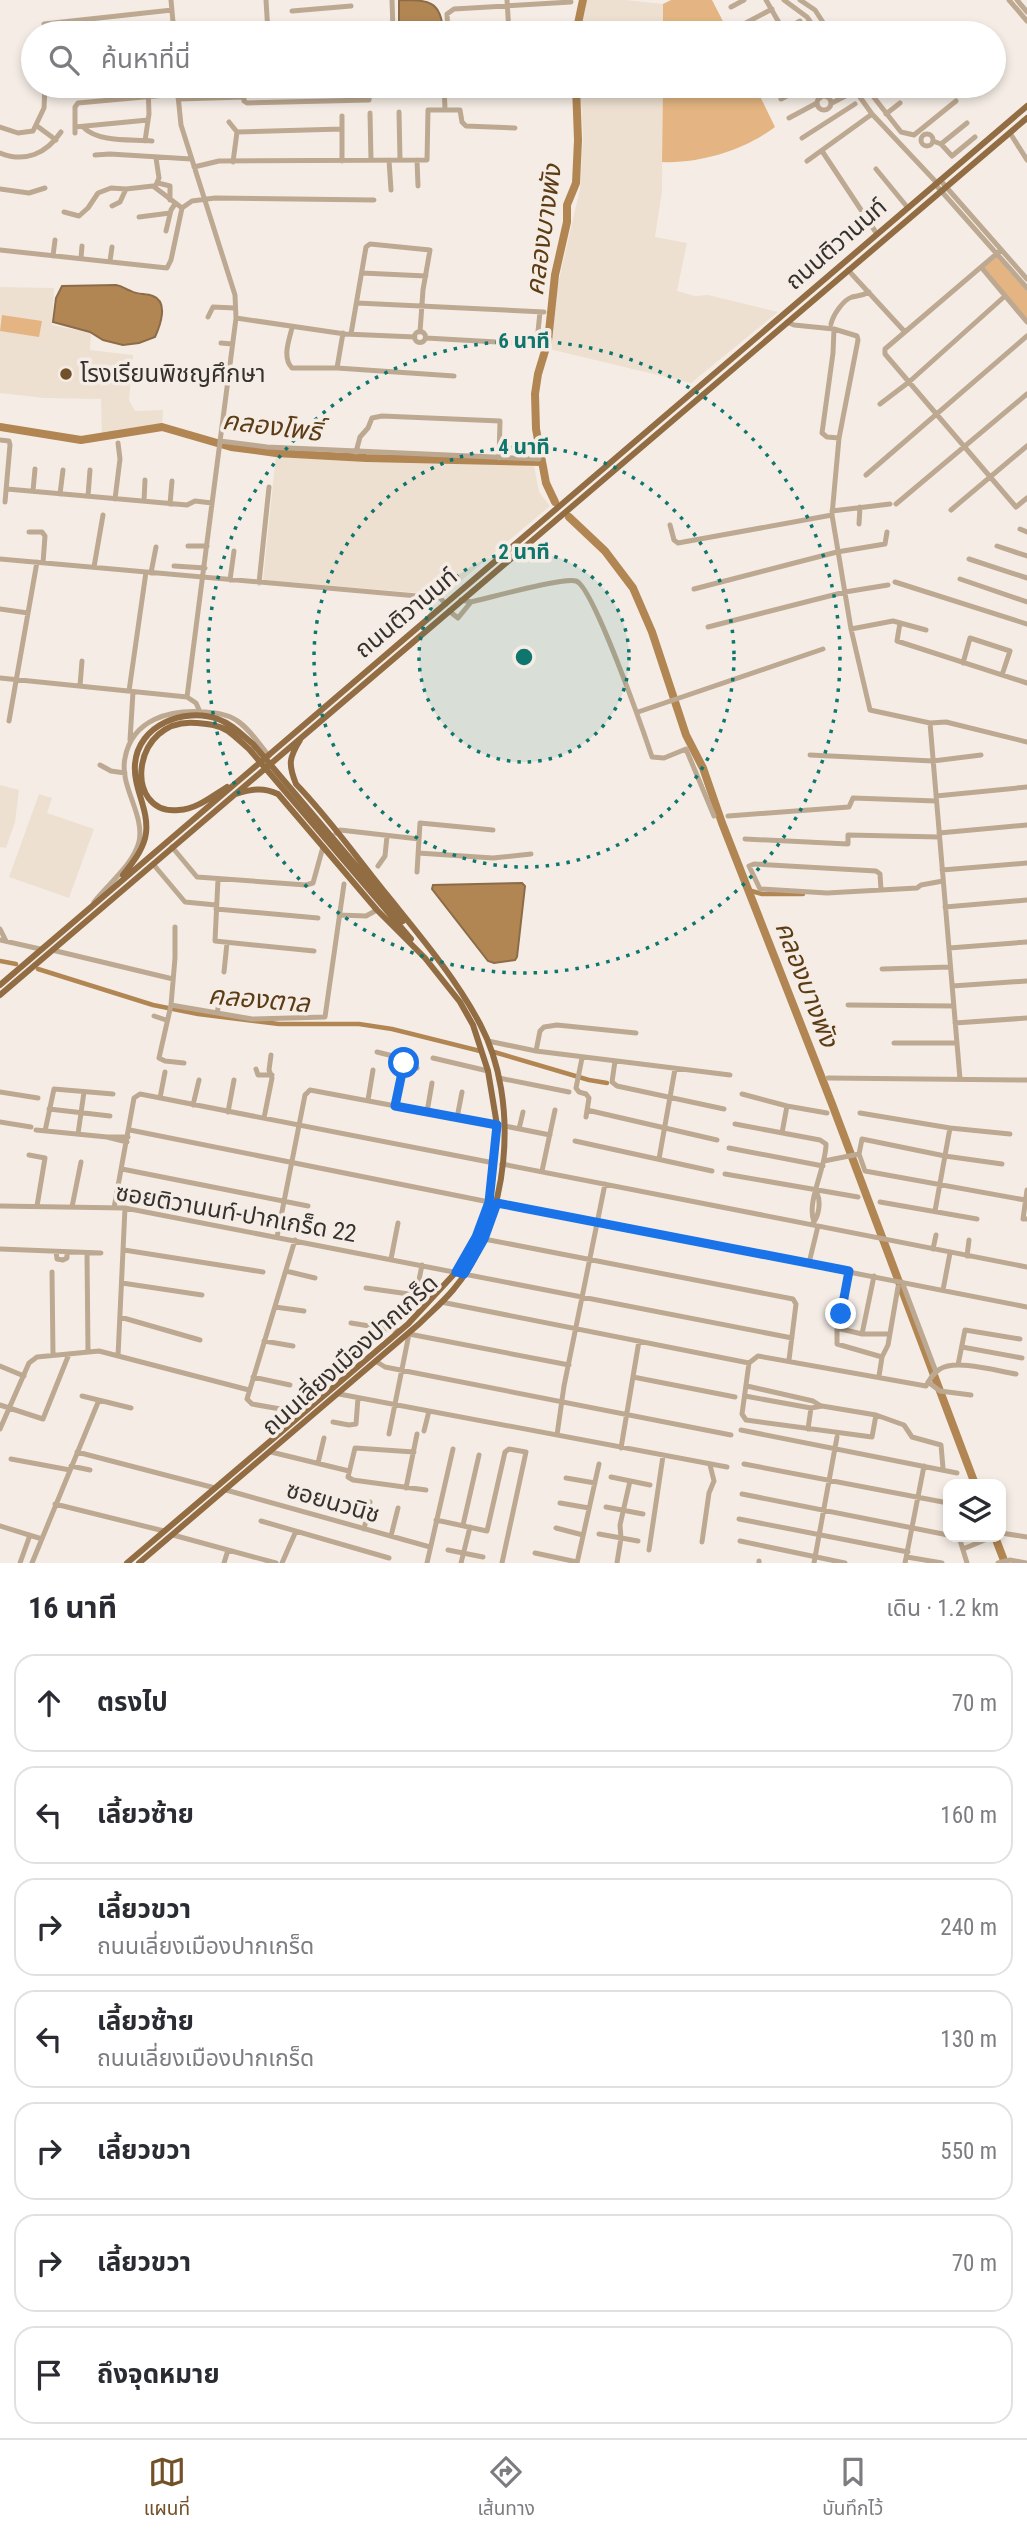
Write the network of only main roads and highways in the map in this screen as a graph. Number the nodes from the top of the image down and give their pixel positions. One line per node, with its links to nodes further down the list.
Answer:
1 (1027, 106): 3 (main road, ถนนติวานนท์)
2 (1027, 118): 3 (main road, ถนนติวานนท์)
3 (735, 362): 4 (main road, ถนนติวานนท์); 4 (main road, ถนนติวานนท์)
4 (447, 608): 5 (main road, ถนนติวานนท์); 7 (main road, ถนนติวานนท์)
5 (304, 734): 8 (main road, ถนนเลี่ยงเมืองปากเกร็ด); 10 (main road, ถนนติวานนท์)
6 (140, 753): 7 (main road); 11 (main road); 12 (main road)
7 (238, 780): 12 (main road, ถนนติวานนท์)
8 (299, 787): 9 (main road); 13 (main road, ถนนเลี่ยงเมืองปากเกร็ด)
9 (278, 794): 10 (main road); 14 (main road, ถนนเลี่ยงเมืองปากเกร็ด)
10 (229, 797): 16 (main road, ถนนติวานนท์)
11 (364, 878): 13 (main road); 14 (main road)
12 (116, 885): 15 (main road, ถนนติวานนท์)
13 (430, 949): 17 (main road, ถนนเลี่ยงเมืองปากเกร็ด)
14 (425, 958): 17 (main road, ถนนเลี่ยงเมืองปากเกร็ด)
15 (0, 985)
16 (0, 995)
17 (498, 1163): 18 (main road, ถนนเลี่ยงเมืองปากเกร็ด); 19 (main road, ถนนเลี่ยงเมืองปากเกร็ด)
18 (127, 1563)
19 (139, 1563)

